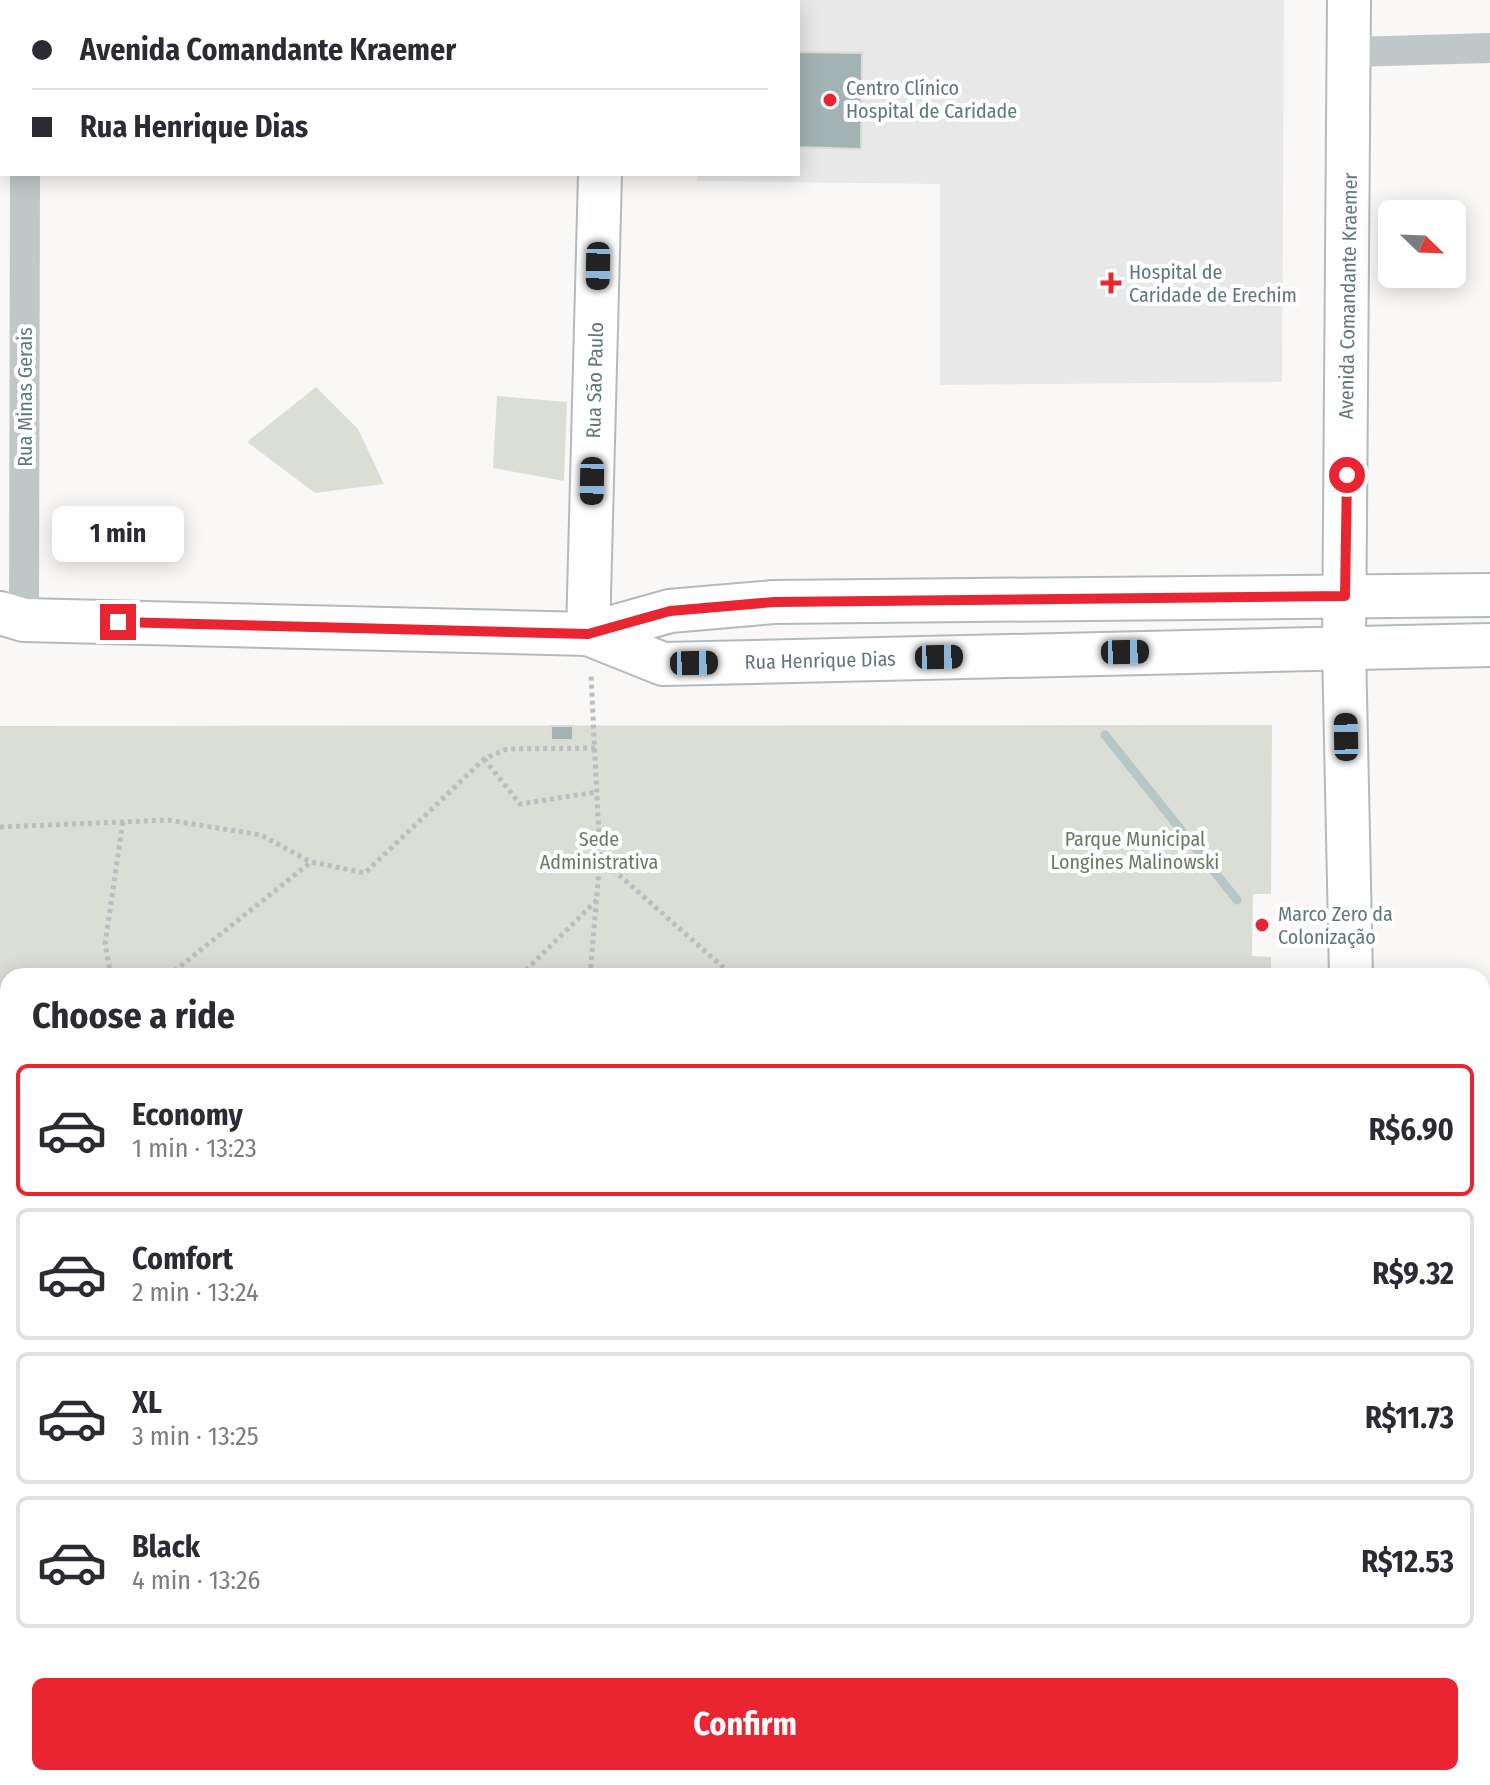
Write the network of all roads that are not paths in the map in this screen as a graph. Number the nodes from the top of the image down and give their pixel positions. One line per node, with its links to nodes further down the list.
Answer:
1 (1349, 0): 3 (street, Avenida Comandante Kraemer)
2 (1490, 48): 3 (street)
3 (1351, 52): 7 (street, Avenida Comandante Kraemer)
4 (25, 176): 8 (street, Rua Minas Gerais)
5 (600, 176): 9 (street, Rua São Paulo)
6 (1490, 595): 7 (street, Rua Henrique Dias)
7 (1345, 596): 9 (street, Rua Henrique Dias); 11 (street, Avenida Comandante Kraemer)
8 (8, 620): 9 (street, Rua Henrique Dias)
9 (588, 634): 11 (street, Rua Henrique Dias)
10 (1490, 645): 11 (street, Rua Henrique Dias)
11 (1344, 648): 12 (street, Avenida Comandante Kraemer)
12 (1351, 968)

